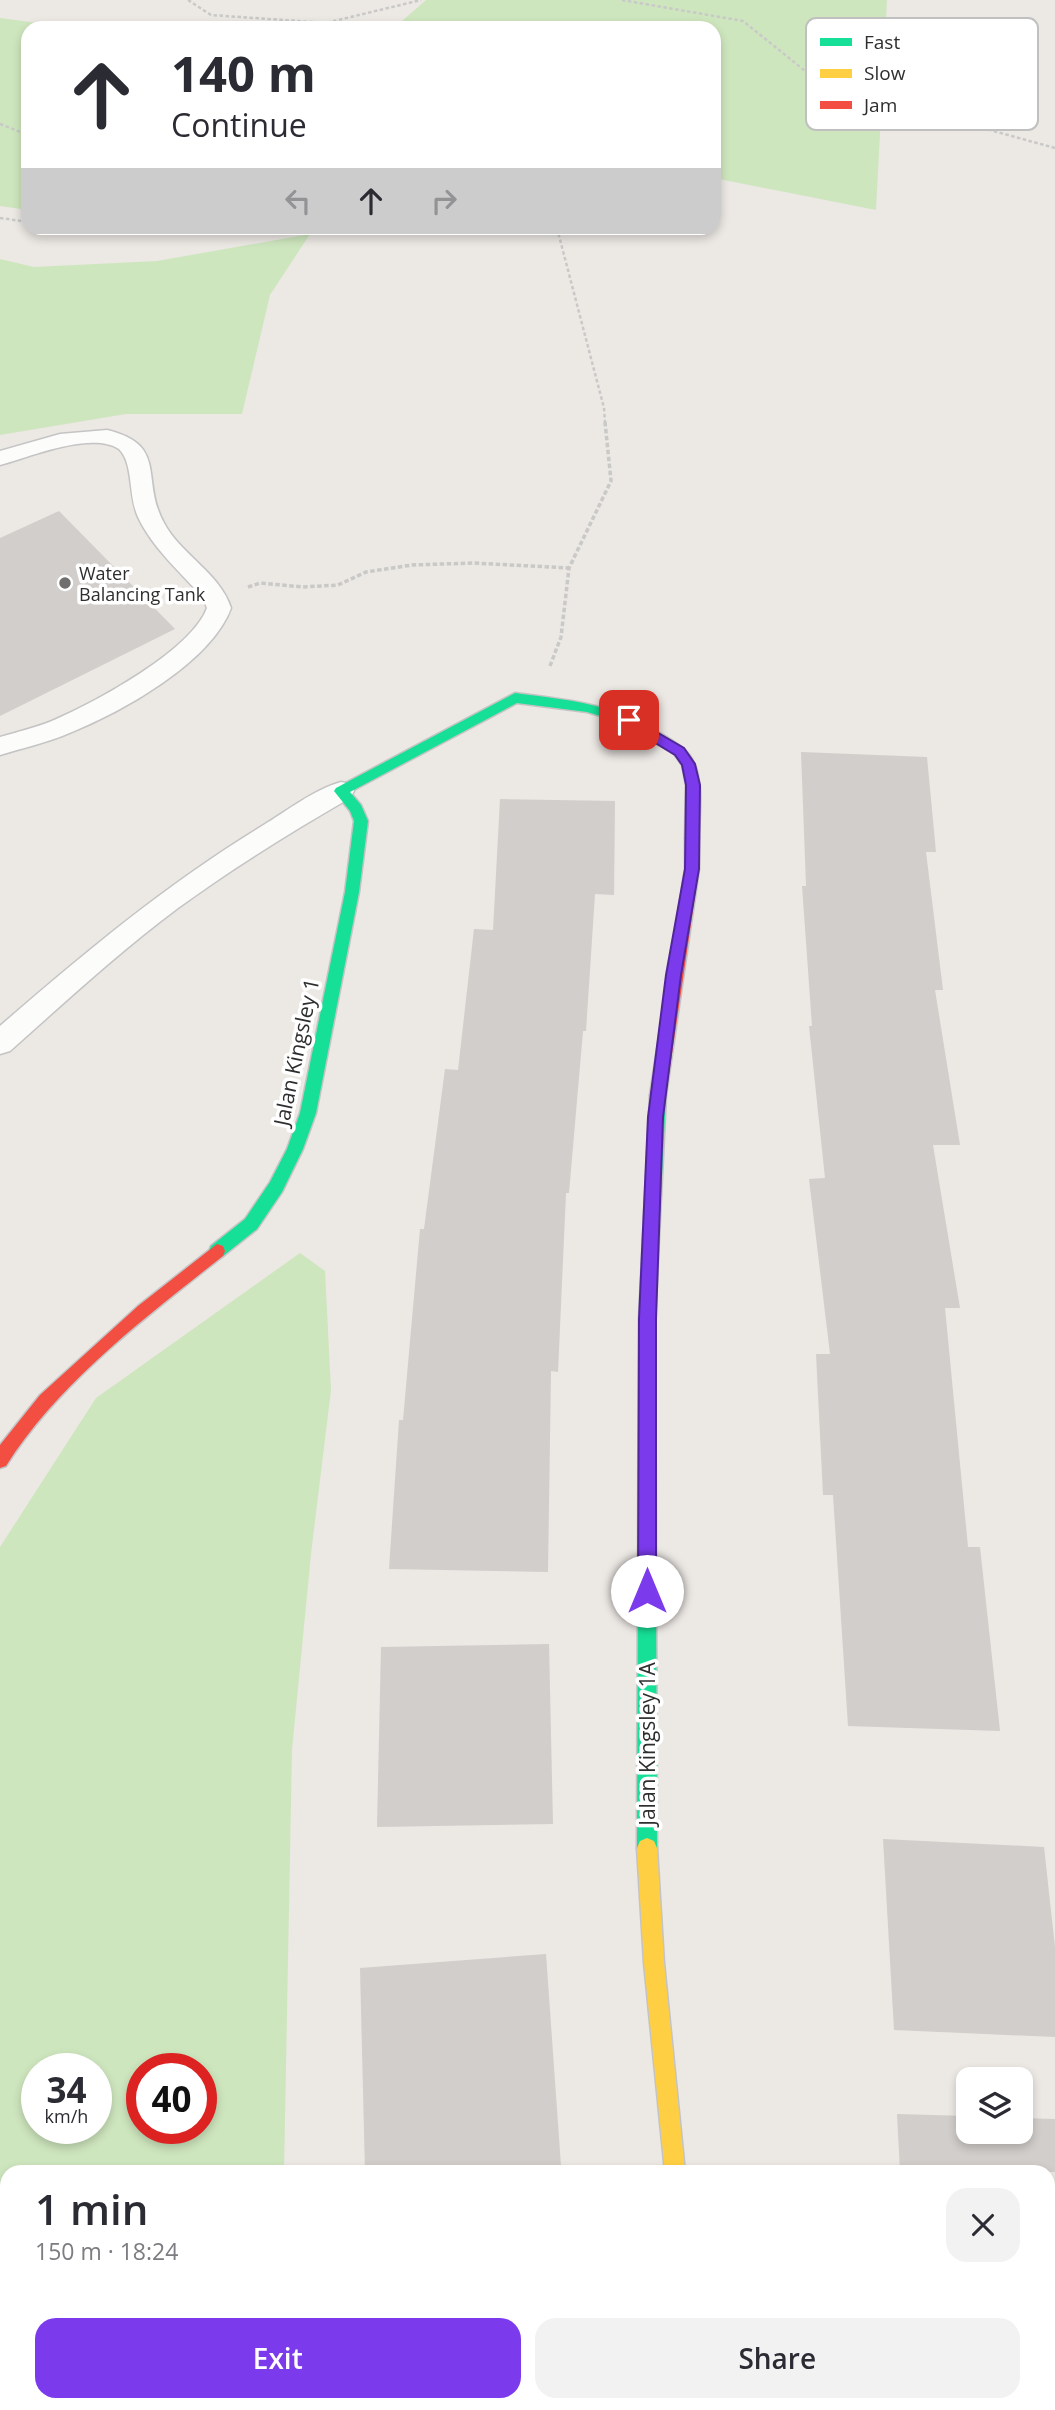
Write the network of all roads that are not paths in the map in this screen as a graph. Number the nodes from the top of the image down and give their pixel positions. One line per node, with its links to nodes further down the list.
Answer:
1 (0, 458): 2 (lane)
2 (0, 746)
3 (341, 791): 4 (lane); 5 (street, Jalan Kingsley 1); 6 (street, Jalan Kingsley 1A)
4 (0, 1043)
5 (0, 1460)
6 (674, 2165)

